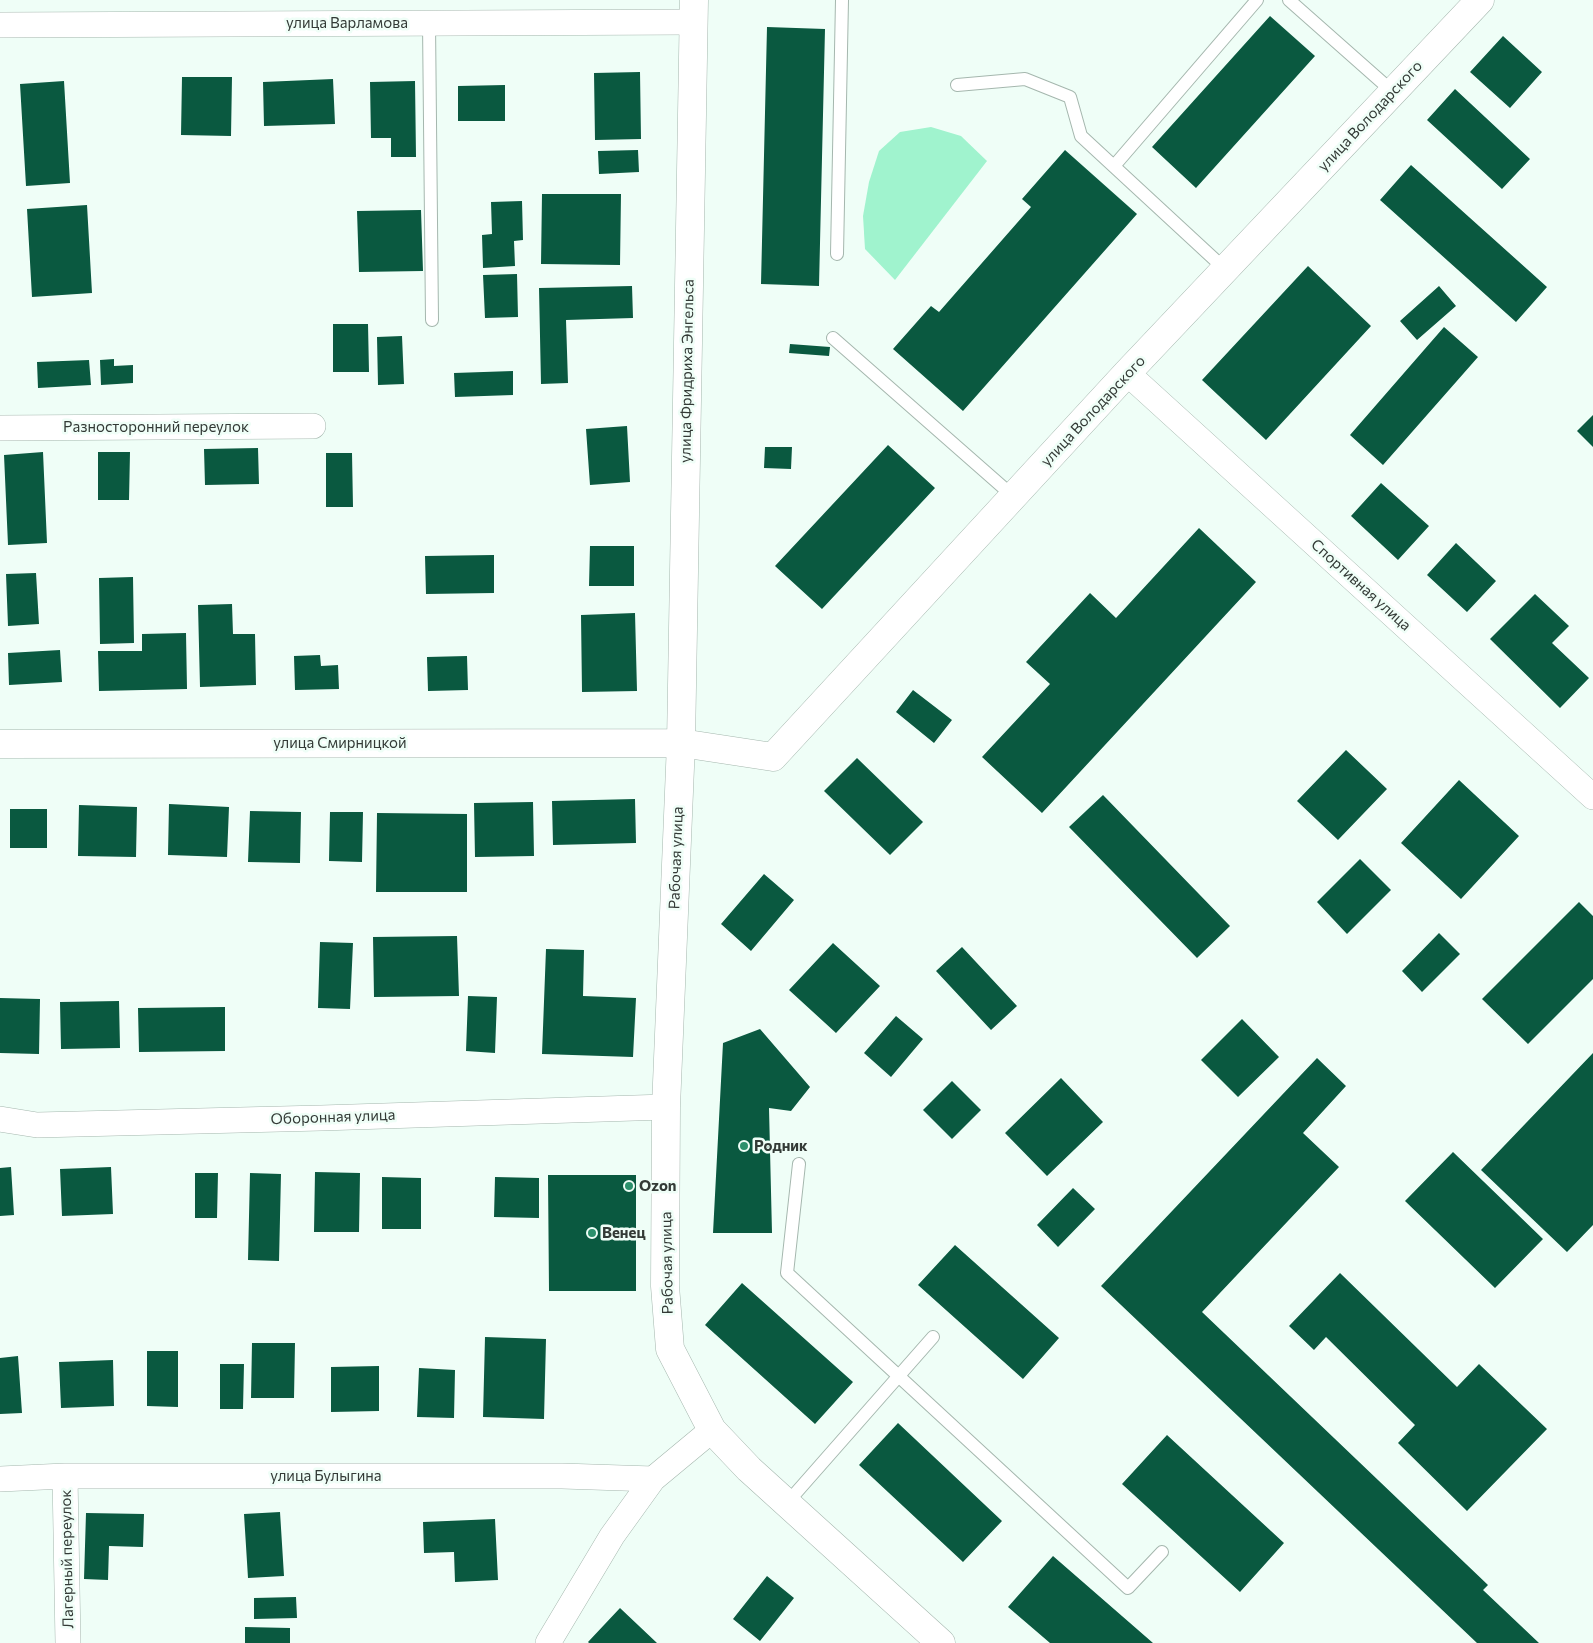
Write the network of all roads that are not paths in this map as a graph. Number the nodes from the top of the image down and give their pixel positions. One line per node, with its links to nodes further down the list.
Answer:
1 (842, 0): 11 (lane)
2 (1257, 0): 10 (lane)
3 (1289, 0): 9 (lane)
4 (1480, 0): 9 (main road, улица Володарского)
5 (694, 11): 6 (street, улица Варламова); 19 (main road, улица Фридриха Энгельса)
6 (428, 23): 7 (street, улица Варламова); 13 (lane)
7 (0, 25)
8 (957, 86): 10 (lane)
9 (1393, 92): 12 (main road, улица Володарского)
10 (1114, 166): 12 (lane)
11 (836, 254)
12 (1226, 270): 15 (main road, улица Володарского)
13 (432, 320)
14 (833, 338): 18 (lane)
15 (1127, 373): 18 (main road, улица Володарского); 21 (street, Спортивная улица)
16 (313, 426): 17 (street, Разносторонний переулок)
17 (0, 428)
18 (1014, 497): 19 (main road, улица Володарского)
19 (681, 743): 20 (main road, улица Смирницкой); 22 (main road, Рабочая улица)
20 (0, 744)
21 (1593, 796)
22 (666, 1107): 23 (street, Оборонная улица); 27 (main road, Рабочая улица)
23 (0, 1119)
24 (799, 1164): 26 (lane)
25 (933, 1337): 26 (lane)
26 (899, 1376): 31 (lane); 32 (lane)
27 (712, 1430): 30 (street); 31 (main road, Рабочая улица)
28 (65, 1476): 29 (street, улица Булыгина); 30 (street, улица Булыгина); 33 (street, Лагерный переулок)
29 (0, 1479)
30 (653, 1479): 34 (street)
31 (786, 1503): 35 (main road, Рабочая улица)
32 (1162, 1552)
33 (68, 1643)
34 (548, 1643)
35 (941, 1643)

